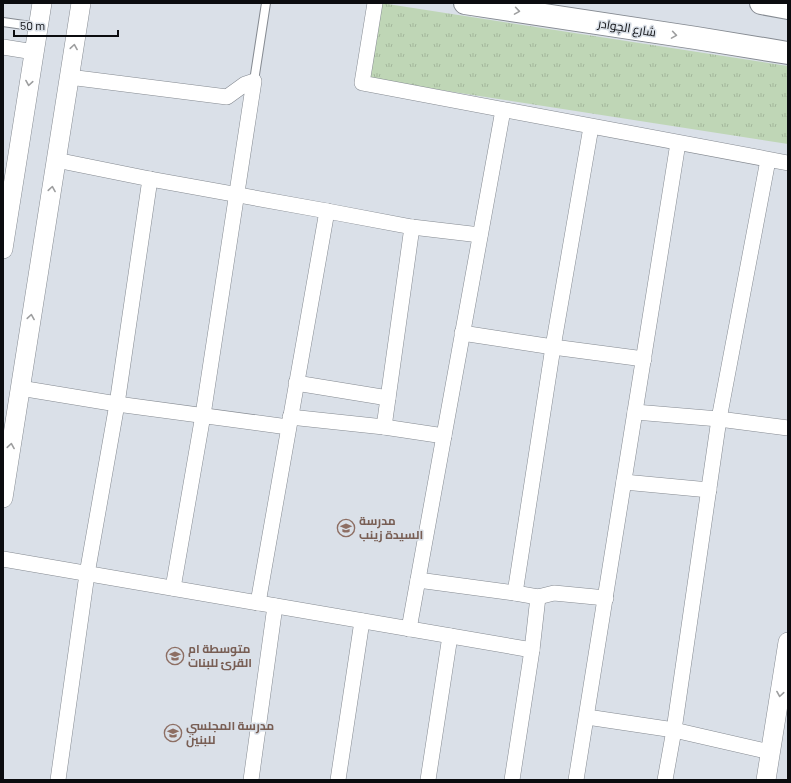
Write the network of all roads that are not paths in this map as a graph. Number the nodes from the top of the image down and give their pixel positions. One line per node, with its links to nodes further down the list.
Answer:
1 (42, 3): 9 (street)
2 (81, 3): 13 (street, one-way to 2)
3 (266, 3): 14 (lane)
4 (375, 3): 15 (street)
5 (465, 3): 12 (main road, شارع الچوادر, one-way to 12)
6 (761, 3): 7 (main road)
7 (788, 8)
8 (3, 22): 9 (lane)
9 (38, 28): 11 (street)
10 (3, 47): 11 (street)
11 (34, 52): 26 (street, one-way to 26)
12 (788, 53)
13 (69, 77): 14 (street); 18 (street)
14 (254, 81): 22 (street)
15 (503, 110): 16 (street); 25 (street)
16 (591, 126): 17 (street); 28 (street)
17 (678, 143): 19 (street); 29 (street)
18 (56, 160): 21 (street); 31 (street, one-way to 18)
19 (768, 160): 20 (street); 36 (street)
20 (788, 163)
21 (150, 179): 22 (street); 33 (street)
22 (237, 194): 23 (street); 35 (street)
23 (327, 210): 24 (street); 30 (street)
24 (412, 227): 25 (street); 32 (street)
25 (480, 235): 27 (street)
26 (3, 249)
27 (462, 333): 28 (street); 40 (street)
28 (553, 347): 29 (street); 48 (street)
29 (644, 359): 34 (street)
30 (296, 383): 32 (street); 37 (street)
31 (20, 388): 33 (street); 43 (street, one-way to 31)
32 (388, 398): 38 (street)
33 (117, 404): 35 (street); 45 (street)
34 (635, 412): 36 (street); 41 (street)
35 (203, 415): 37 (street); 47 (street)
36 (719, 419): 39 (street); 42 (street)
37 (289, 422): 38 (street); 51 (street)
38 (384, 427): 40 (street)
39 (788, 428)
40 (444, 436): 46 (street)
41 (624, 482): 42 (street); 50 (street)
42 (709, 490): 60 (street)
43 (3, 498)
44 (3, 559): 45 (street)
45 (87, 574): 47 (street); 62 (street)
46 (418, 580): 48 (street); 54 (street)
47 (173, 588): 51 (street)
48 (515, 592): 49 (street)
49 (538, 597): 50 (street); 57 (street)
50 (606, 598): 59 (street)
51 (258, 603): 52 (street)
52 (275, 606): 53 (street); 63 (street)
53 (362, 621): 54 (street); 64 (street)
54 (409, 629): 55 (street)
55 (450, 636): 57 (street); 65 (street)
56 (788, 642): 58 (street, one-way to 58)
57 (532, 650): 66 (street)
58 (782, 716): 61 (street)
59 (586, 717): 60 (street); 67 (street)
60 (674, 730): 61 (street); 68 (street)
61 (770, 752): 69 (street)
62 (58, 780)
63 (251, 780)
64 (338, 780)
65 (428, 780)
66 (512, 780)
67 (576, 780)
68 (665, 780)
69 (766, 780)

